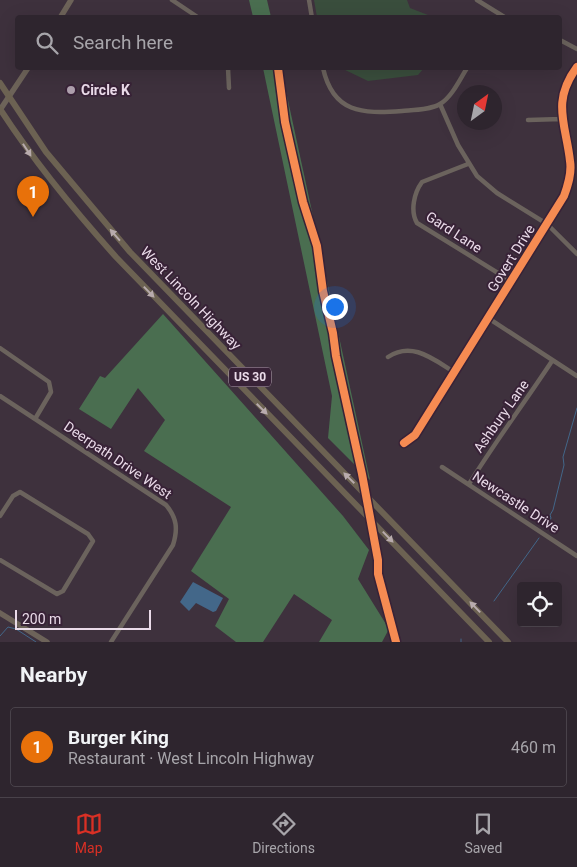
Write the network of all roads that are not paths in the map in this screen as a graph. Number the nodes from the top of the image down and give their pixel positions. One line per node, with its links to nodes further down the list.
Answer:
1 (71, 0): 5 (street)
2 (172, 0): 6 (street)
3 (308, 0): 7 (street)
4 (477, 0): 8 (street)
5 (62, 15)
6 (194, 15)
7 (311, 15)
8 (499, 15)
9 (562, 41): 10 (street)
10 (577, 49)
11 (577, 67): 21 (street, Govert Drive)
12 (27, 70): 18 (street)
13 (228, 70): 17 (street)
14 (324, 70): 19 (street)
15 (467, 70): 19 (street)
16 (0, 84): 18 (main road, West Lincoln Highway / US 30)
17 (229, 88)
18 (9, 98): 20 (street); 45 (main road, West Lincoln Highway / US 30, one-way to 18)
19 (440, 104): 23 (street)
20 (0, 110): 44 (main road, West Lincoln Highway / US 30, one-way to 44)
21 (561, 119): 22 (street); 24 (street, Govert Drive)
22 (528, 120)
23 (468, 164): 24 (street); 26 (street, Gard Lane)
24 (547, 224): 25 (street); 26 (street, Govert Drive)
25 (577, 254)
26 (511, 281): 27 (street, Govert Drive)
27 (488, 318): 30 (street); 31 (street, Govert Drive)
28 (0, 348): 34 (street)
29 (388, 357): 31 (street)
30 (552, 361): 32 (street); 37 (street, Ashbury Lane)
31 (454, 372): 35 (street, Govert Drive)
32 (577, 376)
33 (0, 396): 34 (street, Deerpath Drive West)
34 (35, 419): 43 (street, Deerpath Drive West)
35 (404, 443)
36 (442, 467): 37 (street, Newcastle Drive)
37 (468, 484): 39 (street, Newcastle Drive)
38 (0, 516): 40 (street)
39 (577, 556)
40 (1, 562)
41 (0, 613): 42 (street)
42 (47, 642)
43 (111, 642)
44 (489, 642)
45 (508, 642)

